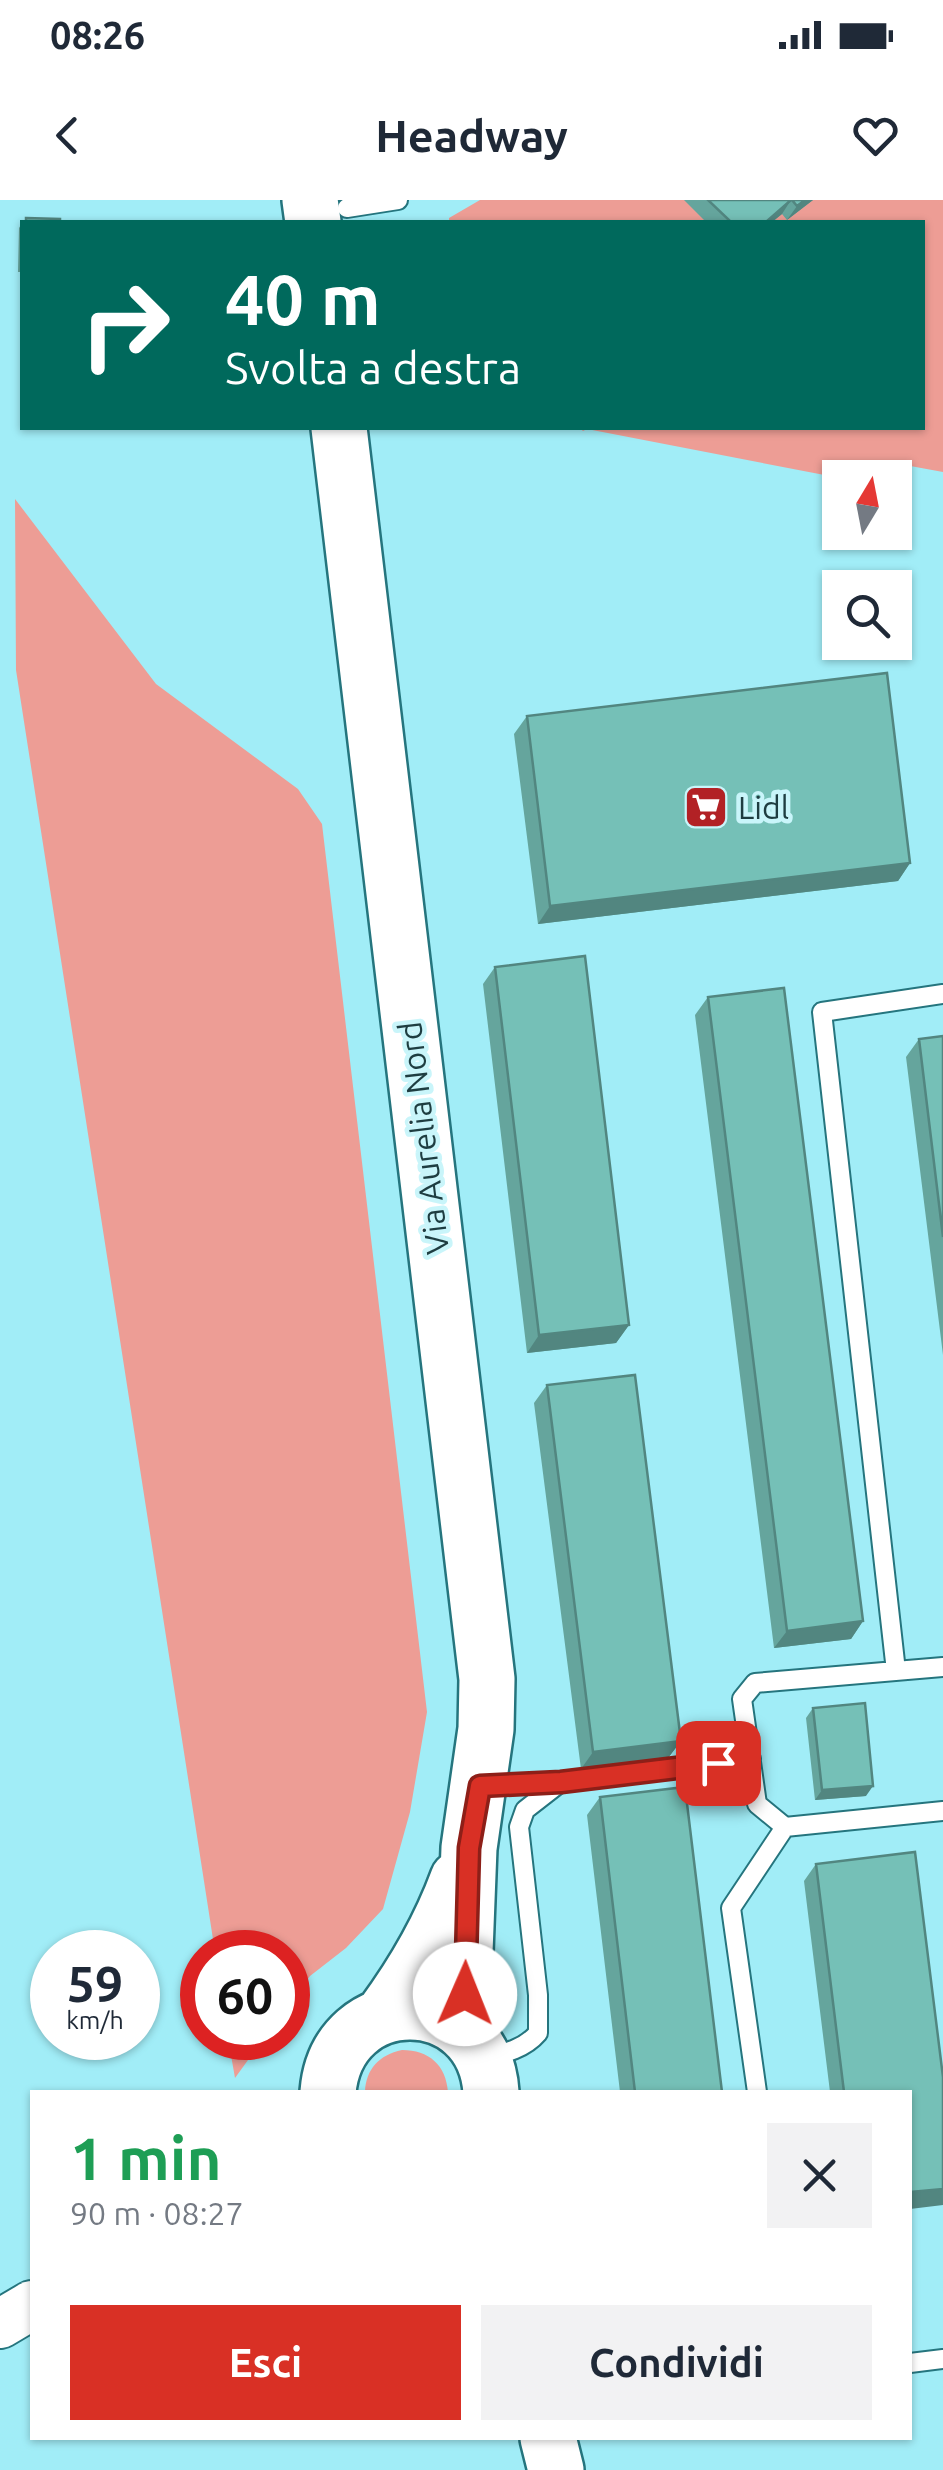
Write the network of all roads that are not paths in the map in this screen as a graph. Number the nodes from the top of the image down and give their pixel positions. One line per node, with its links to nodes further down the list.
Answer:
1 (398, 200): 2 (lane)
2 (326, 209)
3 (338, 430): 9 (main road, Via Aurelia Nord)
4 (943, 994): 6 (lane)
5 (943, 1667): 6 (lane)
6 (896, 1671): 7 (lane)
7 (751, 1759): 8 (lane); 11 (lane)
8 (561, 1782): 9 (lane); 14 (lane)
9 (480, 1786): 12 (main road, Via Aurelia Nord)
10 (943, 1811): 11 (lane)
11 (785, 1827): 16 (lane)
12 (469, 1848): 13 (main road, Via Aurelia Nord); 14 (main road, Via Aurelia Nord)
13 (383, 2016): 14 (main road); 15 (main road)
14 (479, 2059)
15 (327, 2090)
16 (757, 2090)
17 (30, 2306): 18 (main road)
18 (0, 2324)
19 (943, 2359): 20 (lane)
20 (912, 2364)
21 (548, 2440): 23 (main road)
22 (576, 2440): 24 (main road)
23 (556, 2470)
24 (583, 2470)

